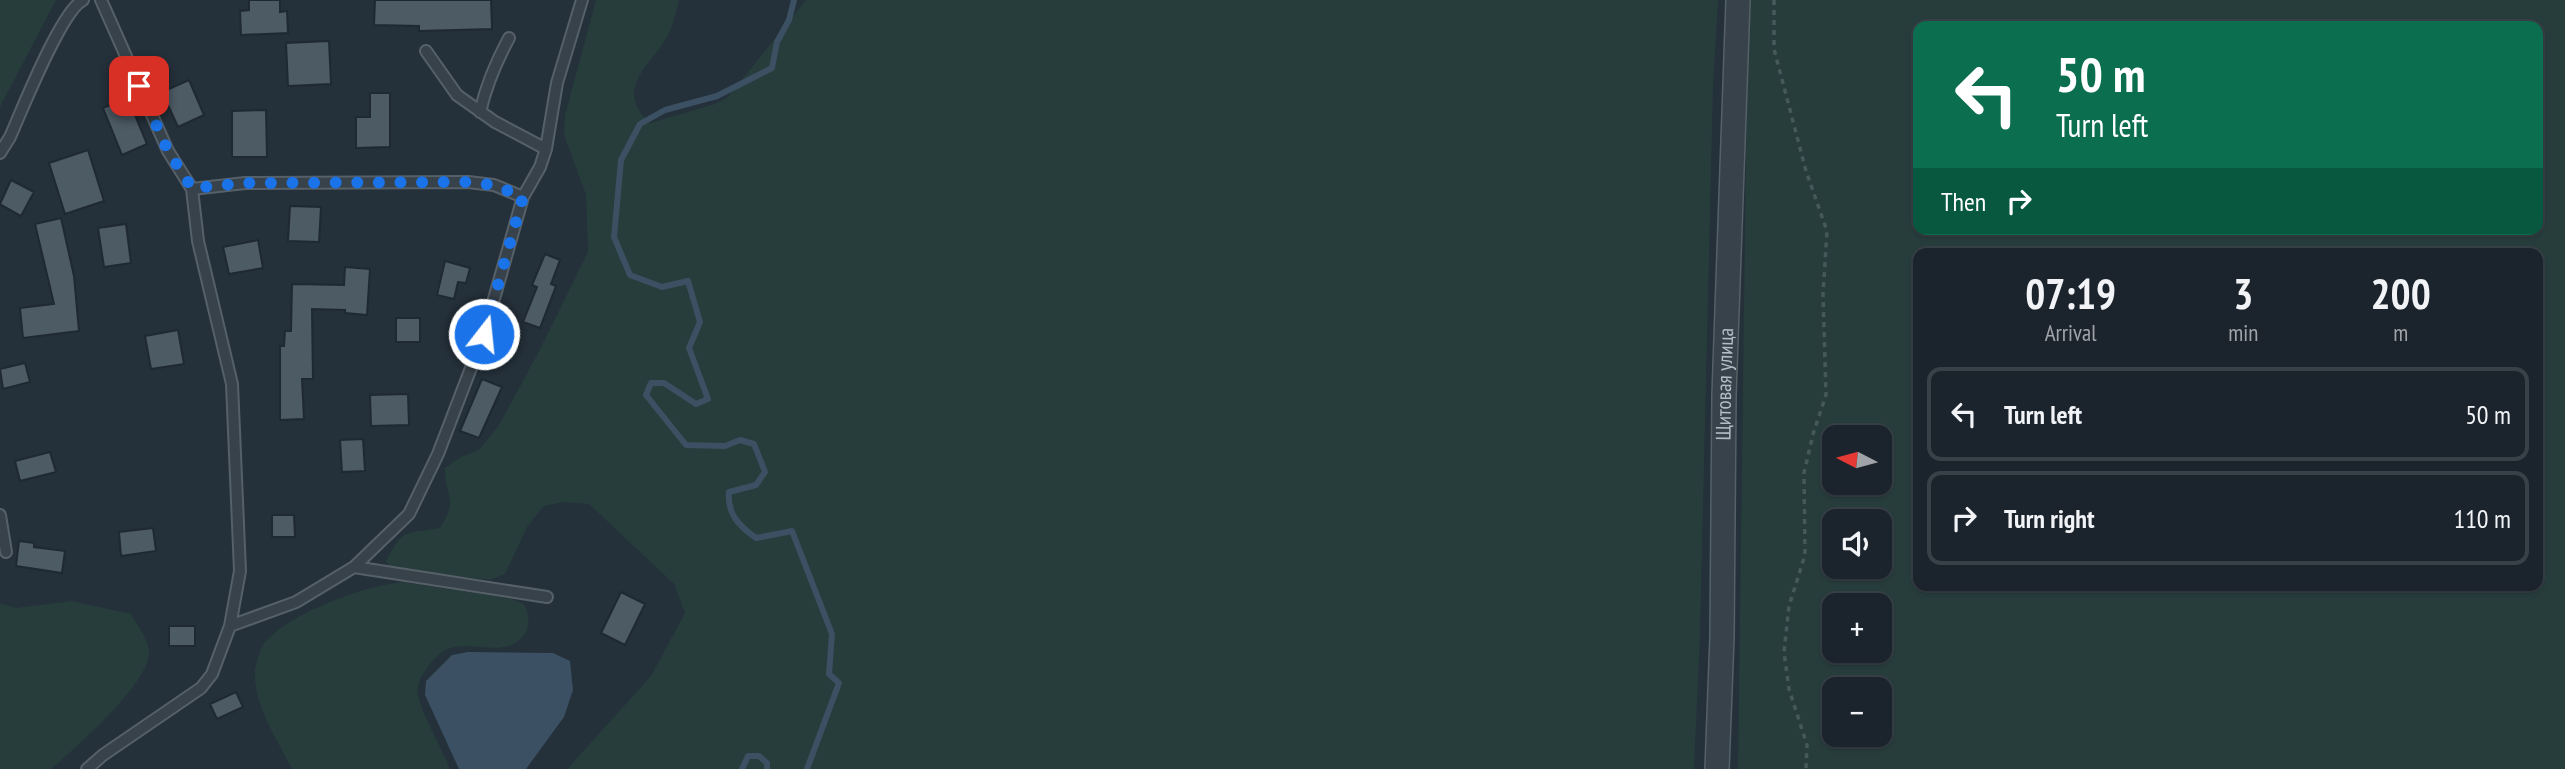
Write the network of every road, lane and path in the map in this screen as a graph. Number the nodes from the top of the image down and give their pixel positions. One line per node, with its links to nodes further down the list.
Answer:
1 (83, 0): 10 (lane)
2 (101, 0): 11 (lane)
3 (582, 0): 9 (lane)
4 (1738, 0): 19 (street, Щитовая улица)
5 (1774, 0): 20 (path)
6 (509, 38): 8 (lane)
7 (426, 51): 8 (lane)
8 (480, 112): 9 (lane)
9 (546, 149): 12 (lane)
10 (0, 153)
11 (192, 188): 12 (lane); 17 (lane)
12 (523, 197): 15 (lane)
13 (0, 515): 14 (lane)
14 (6, 552)
15 (354, 567): 16 (lane); 17 (lane)
16 (547, 597)
17 (230, 626): 18 (lane)
18 (87, 769)
19 (1717, 769)
20 (1806, 769)

